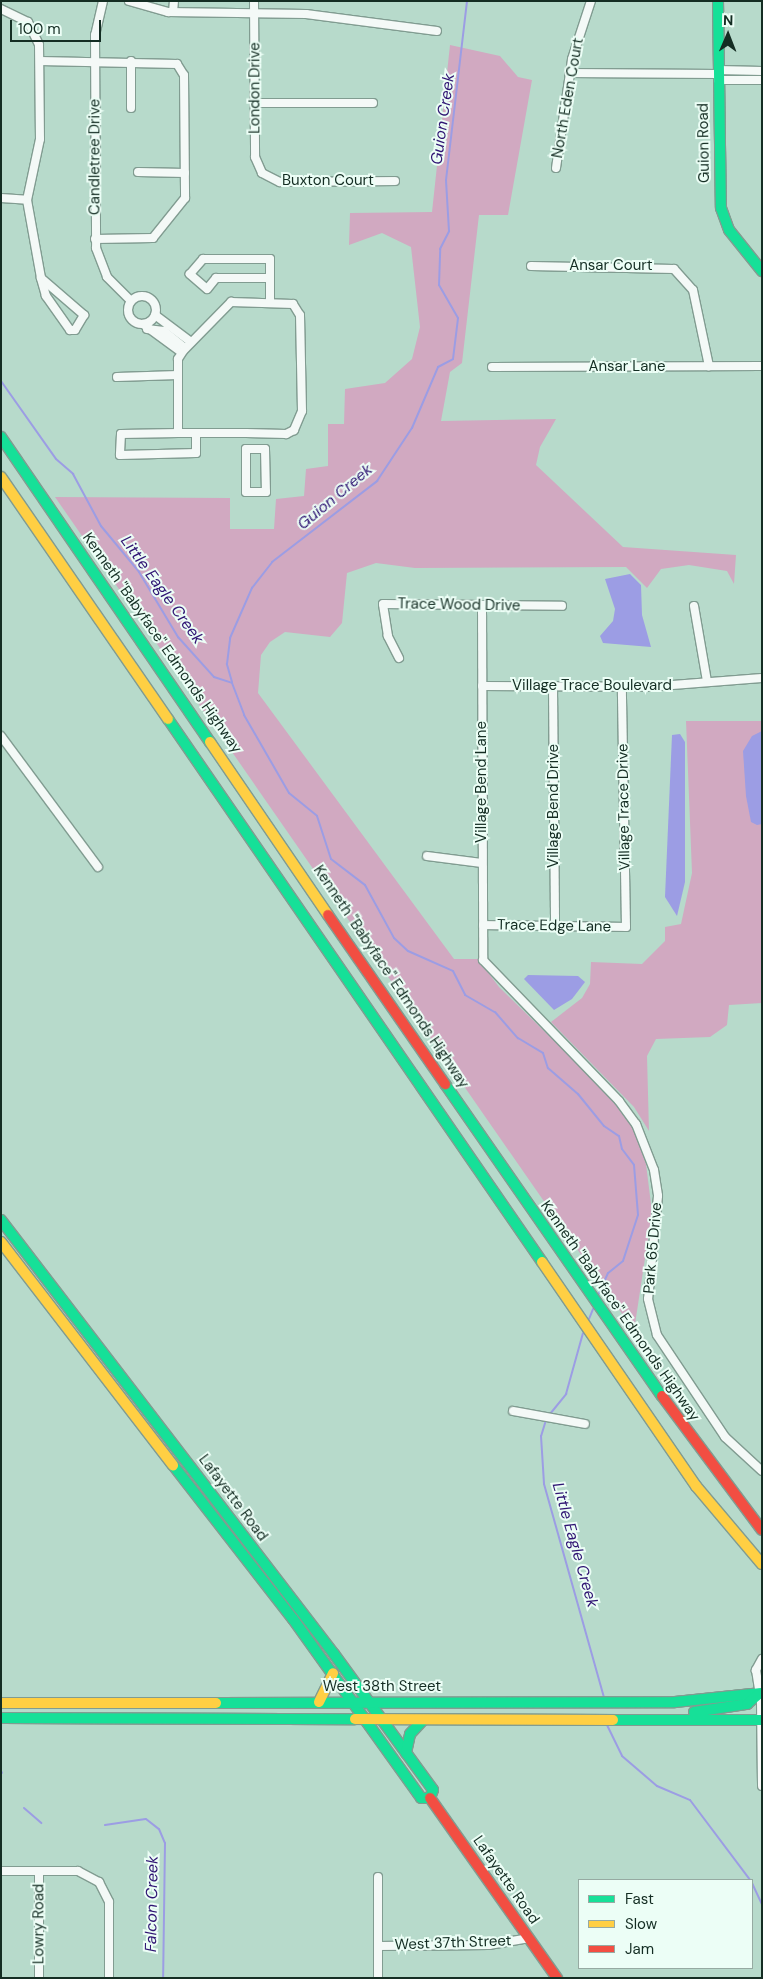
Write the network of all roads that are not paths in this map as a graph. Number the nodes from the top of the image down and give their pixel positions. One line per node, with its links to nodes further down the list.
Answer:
1 (103, 1): 11 (street, Candletree Drive)
2 (130, 1): 8 (street)
3 (174, 1): 8 (street)
4 (254, 1): 9 (street, London Drive)
5 (591, 1): 15 (street, North Eden Court)
6 (718, 1): 16 (main road, Guion Road)
7 (1, 9): 12 (street)
8 (173, 12): 9 (street)
9 (254, 13): 10 (street); 18 (street, London Drive)
10 (437, 31)
11 (95, 60): 12 (street); 13 (street); 28 (street, Candletree Drive)
12 (40, 61): 27 (street)
13 (131, 61): 20 (street); 23 (street)
14 (762, 71): 16 (street)
15 (569, 73): 16 (street); 21 (street, North Eden Court)
16 (718, 74): 17 (street); 30 (main road, Guion Road)
17 (762, 80)
18 (255, 103): 19 (street); 24 (street, London Drive)
19 (374, 103)
20 (132, 108)
21 (556, 168)
22 (138, 172): 23 (street)
23 (185, 173): 28 (street)
24 (262, 173): 25 (street, Buxton Court)
25 (395, 181)
26 (1, 198): 27 (street)
27 (26, 200): 31 (street)
28 (95, 239): 34 (street, Candletree Drive)
29 (531, 266): 38 (street, Ansar Court)
30 (762, 270)
31 (41, 278): 31 (street)
32 (270, 278): 32 (street); 33 (street)
33 (270, 300): 37 (street); 45 (street)
34 (131, 301): 35 (street); 36 (street, Candletree Drive)
35 (155, 315): 36 (street); 37 (street)
36 (145, 327): 37 (street, Candletree Drive)
37 (186, 347): 41 (street)
38 (709, 366): 39 (street, Ansar Lane); 40 (street, Ansar Lane)
39 (762, 366)
40 (492, 367)
41 (178, 375): 42 (street); 43 (street)
42 (117, 377)
43 (178, 433): 44 (street); 44 (street)
44 (196, 433): 45 (street)
45 (246, 433): 47 (street)
46 (1, 437): 71 (main road, Kenneth "Babyface" Edmonds Highway)
47 (246, 449): 47 (street)
48 (1, 477): 72 (main road)
49 (482, 605): 50 (street, Trace Wood Drive); 52 (street, Trace Wood Drive); 55 (street, Village Bend Lane)
50 (562, 606)
51 (694, 606): 54 (street)
52 (399, 658)
53 (762, 678): 54 (street, Village Trace Boulevard)
54 (708, 681): 57 (street, Village Trace Boulevard)
55 (482, 686): 56 (street, Village Trace Boulevard); 60 (street, Village Bend Lane)
56 (553, 686): 57 (street, Village Trace Boulevard); 63 (street, Village Bend Drive)
57 (622, 688): 64 (street, Village Trace Drive)
58 (1, 736): 61 (street)
59 (427, 856): 60 (street)
60 (482, 863): 62 (street, Village Bend Lane)
61 (98, 867)
62 (483, 925): 63 (street, Trace Edge Lane); 65 (street, Village Bend Lane)
63 (555, 926): 64 (street, Trace Edge Lane)
64 (626, 927)
65 (483, 960): 70 (street, Park 65 Drive)
66 (1, 1220): 79 (main road, Lafayette Road)
67 (1, 1242): 74 (main road, Lafayette Road)
68 (513, 1411): 69 (street)
69 (585, 1424)
70 (762, 1471)
71 (762, 1530)
72 (762, 1564)
73 (762, 1658): 75 (street)
74 (332, 1673): 77 (main road); 78 (main road, Lafayette Road)
75 (761, 1693): 79 (main road, West 38th Street); 82 (main road); 89 (street)
76 (213, 1702): 77 (main road, West 38th Street); 81 (main road, West 38th Street); 85 (main road)
77 (319, 1702): 78 (main road, West 38th Street)
78 (353, 1702): 79 (main road, West 38th Street); 86 (main road, Lafayette Road)
79 (370, 1702): 87 (main road, Lafayette Road)
80 (1, 1703): 81 (main road, West 38th Street)
81 (144, 1703): 84 (main road)
82 (681, 1717): 88 (main road); 89 (main road)
83 (1, 1718): 84 (main road)
84 (96, 1718): 85 (main road)
85 (148, 1718): 86 (main road)
86 (366, 1720): 87 (main road); 92 (main road, Lafayette Road)
87 (382, 1720): 88 (main road); 90 (main road, Lafayette Road)
88 (423, 1720): 90 (main road)
89 (761, 1720): 91 (street)
90 (406, 1753): 92 (main road, Lafayette Road)
91 (762, 1786)
92 (430, 1798): 96 (main road, Lafayette Road)
93 (1, 1871): 94 (street)
94 (39, 1871): 98 (street, Lowry Road); 99 (street)
95 (378, 1877): 97 (street)
96 (529, 1938): 97 (street, West 37th Street); 101 (main road, Lafayette Road)
97 (378, 1946): 100 (street)
98 (39, 1978)
99 (109, 1978)
100 (378, 1978)
101 (557, 1978)

